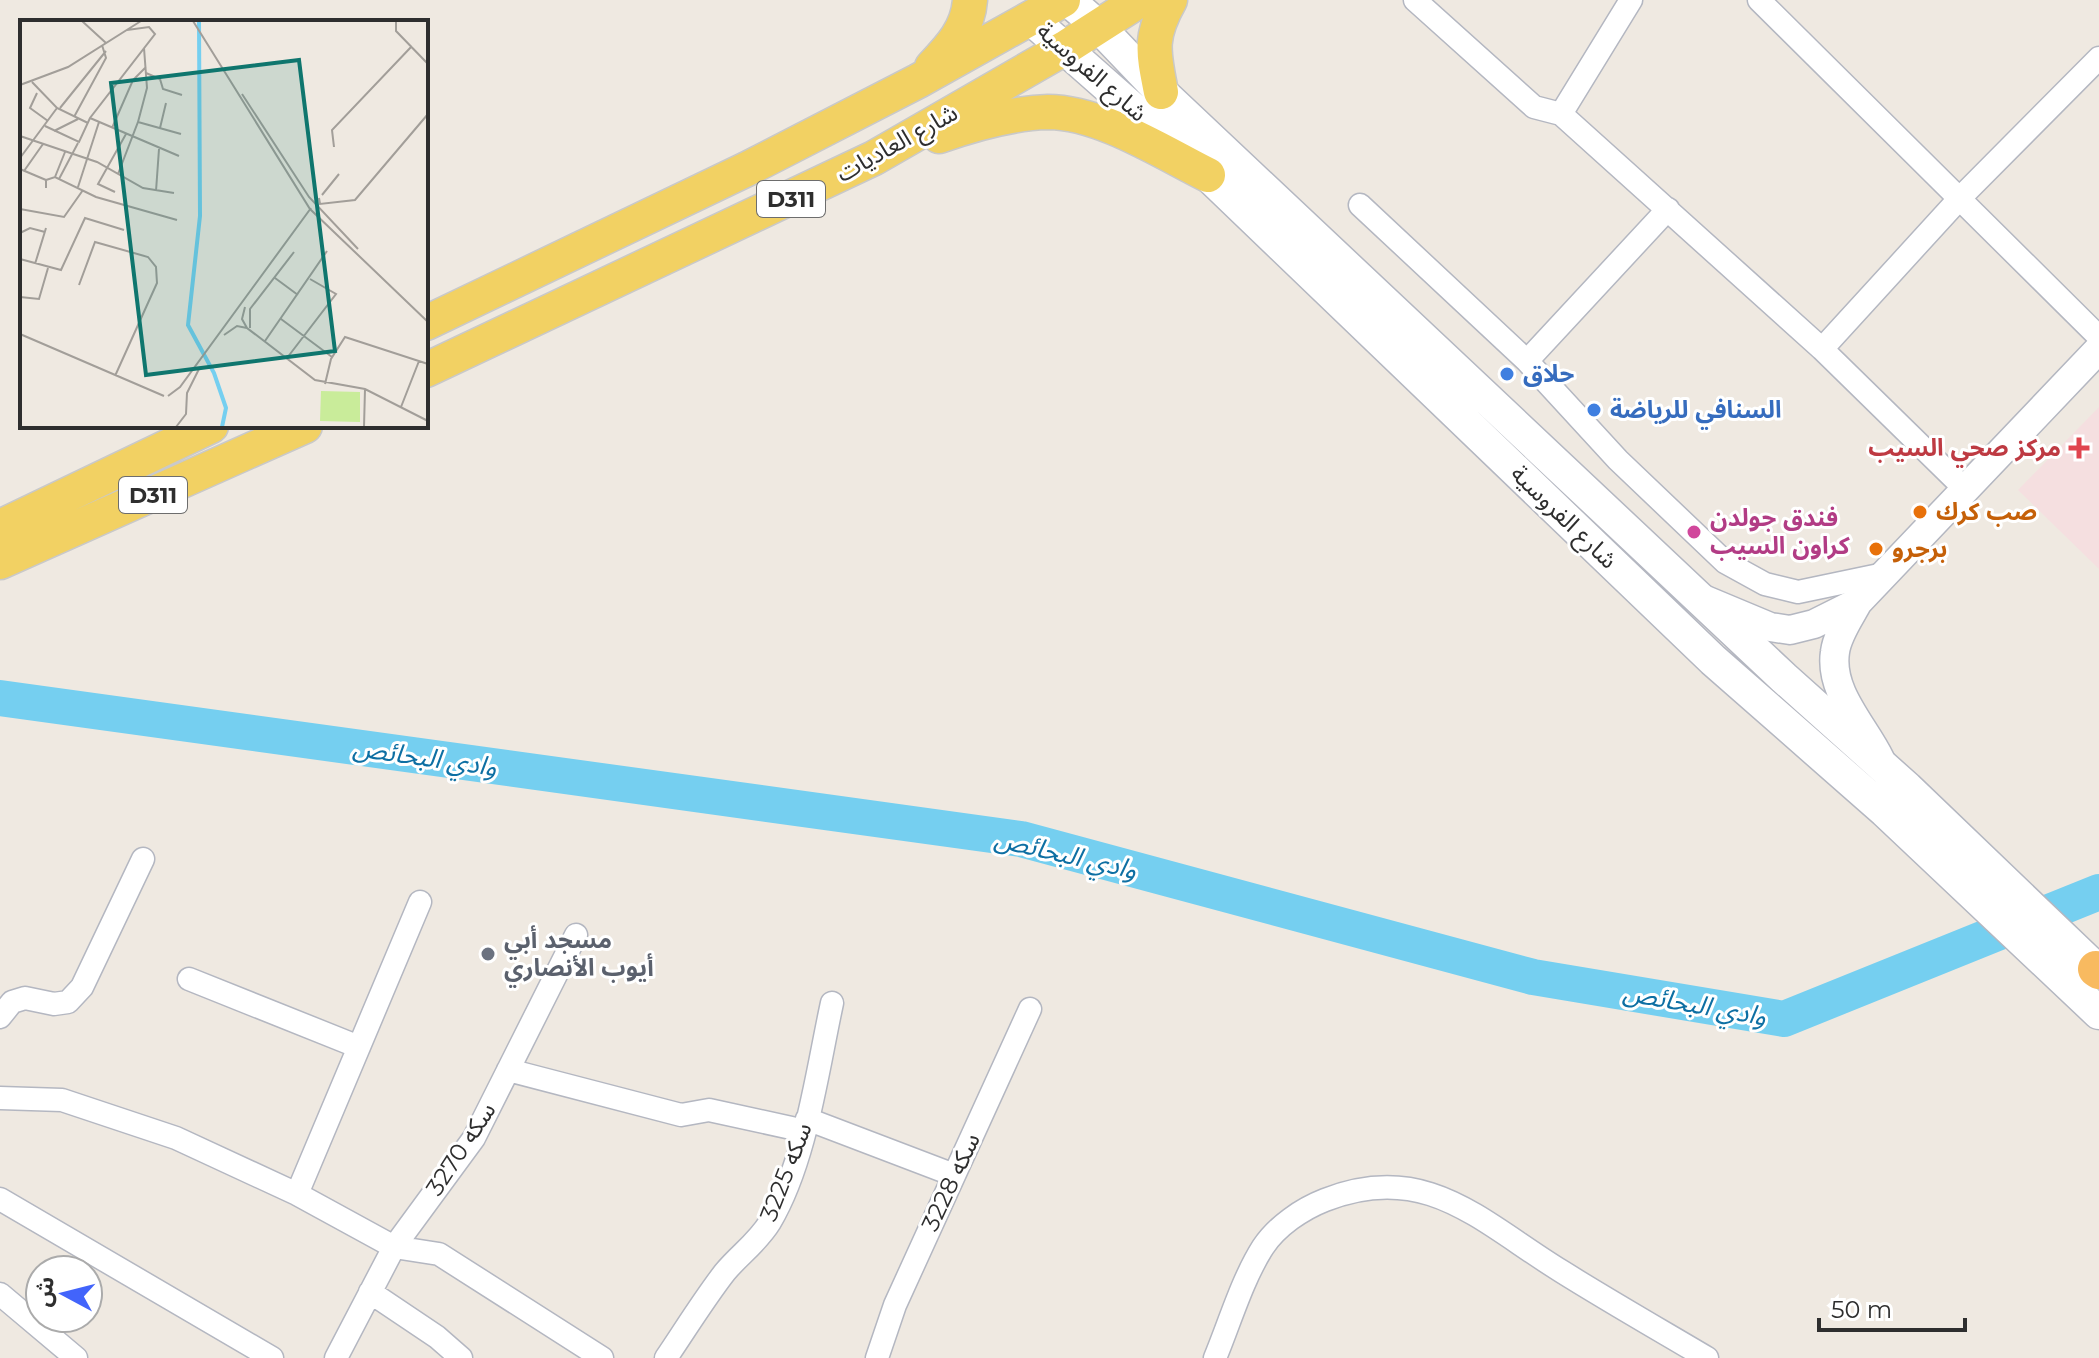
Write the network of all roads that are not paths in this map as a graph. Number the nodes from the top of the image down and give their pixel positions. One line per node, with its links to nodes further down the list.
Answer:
1 (970, 0): 12 (main road)
2 (1066, 0): 8 (main road, شارع العاديات / D311); 9 (main road, شارع الفروسية)
3 (1140, 0): 9 (main road, شارع العاديات / D311)
4 (1170, 0): 13 (main road)
5 (1415, 0): 14 (street)
6 (1631, 0): 14 (street)
7 (1759, 0): 17 (street)
8 (1022, 9): 10 (main road, شارع الفروسية); 12 (main road, شارع العاديات / D311)
9 (1098, 26): 10 (main road, شارع العاديات / D311); 13 (main road, شارع الفروسية)
10 (1065, 48): 15 (main road, شارع العاديات / D311); 16 (main road, شارع الفروسية)
11 (2099, 58): 17 (street)
12 (918, 81): 20 (main road, شارع العاديات / D311)
13 (1161, 92): 32 (main road, شارع الفروسية)
14 (1561, 114): 19 (street)
15 (874, 158): 16 (main road); 25 (main road, شارع العاديات / D311)
16 (1208, 175): 34 (main road, شارع الفروسية)
17 (1960, 198): 21 (street); 22 (street)
18 (1360, 205): 24 (street)
19 (1668, 209): 22 (street); 24 (street)
20 (428, 322)
21 (2099, 337)
22 (1822, 349): 28 (street)
23 (2099, 349): 28 (street)
24 (1527, 361): 31 (street)
25 (428, 369)
26 (207, 428): 29 (main road, D311)
27 (301, 428): 30 (main road, D311)
28 (1965, 489): 31 (street)
29 (0, 527)
30 (0, 562)
31 (1884, 574): 33 (street)
32 (1702, 599): 33 (street); 34 (main road, شارع الفروسية)
33 (1858, 602): 34 (street)
34 (1892, 789): 38 (main road, شارع الفروسية); 42 (main road, شارع الفروسية)
35 (143, 859): 43 (street)
36 (420, 902): 44 (street)
37 (576, 935): 45 (street, سكه 3270)
38 (2098, 971)
39 (189, 979): 44 (street)
40 (832, 1003): 47 (street, سكه 3225)
41 (1030, 1009): 48 (street, سكه 3228)
42 (2099, 1013)
43 (0, 1017)
44 (359, 1047): 49 (street)
45 (508, 1070): 47 (street); 51 (street, سكه 3270)
46 (0, 1098): 49 (street)
47 (806, 1125): 48 (street); 59 (street, سكه 3225)
48 (954, 1175): 60 (street, سكه 3228)
49 (297, 1194): 51 (street)
50 (0, 1199): 55 (street)
51 (394, 1247): 52 (street, سكه 3270); 58 (street)
52 (370, 1292): 56 (street, سكه 3270); 57 (street)
53 (0, 1294): 54 (street)
54 (76, 1358)
55 (272, 1358)
56 (336, 1358)
57 (461, 1358)
58 (602, 1358)
59 (666, 1358)
60 (877, 1358)
61 (1215, 1358): 62 (street)
62 (1707, 1358)

